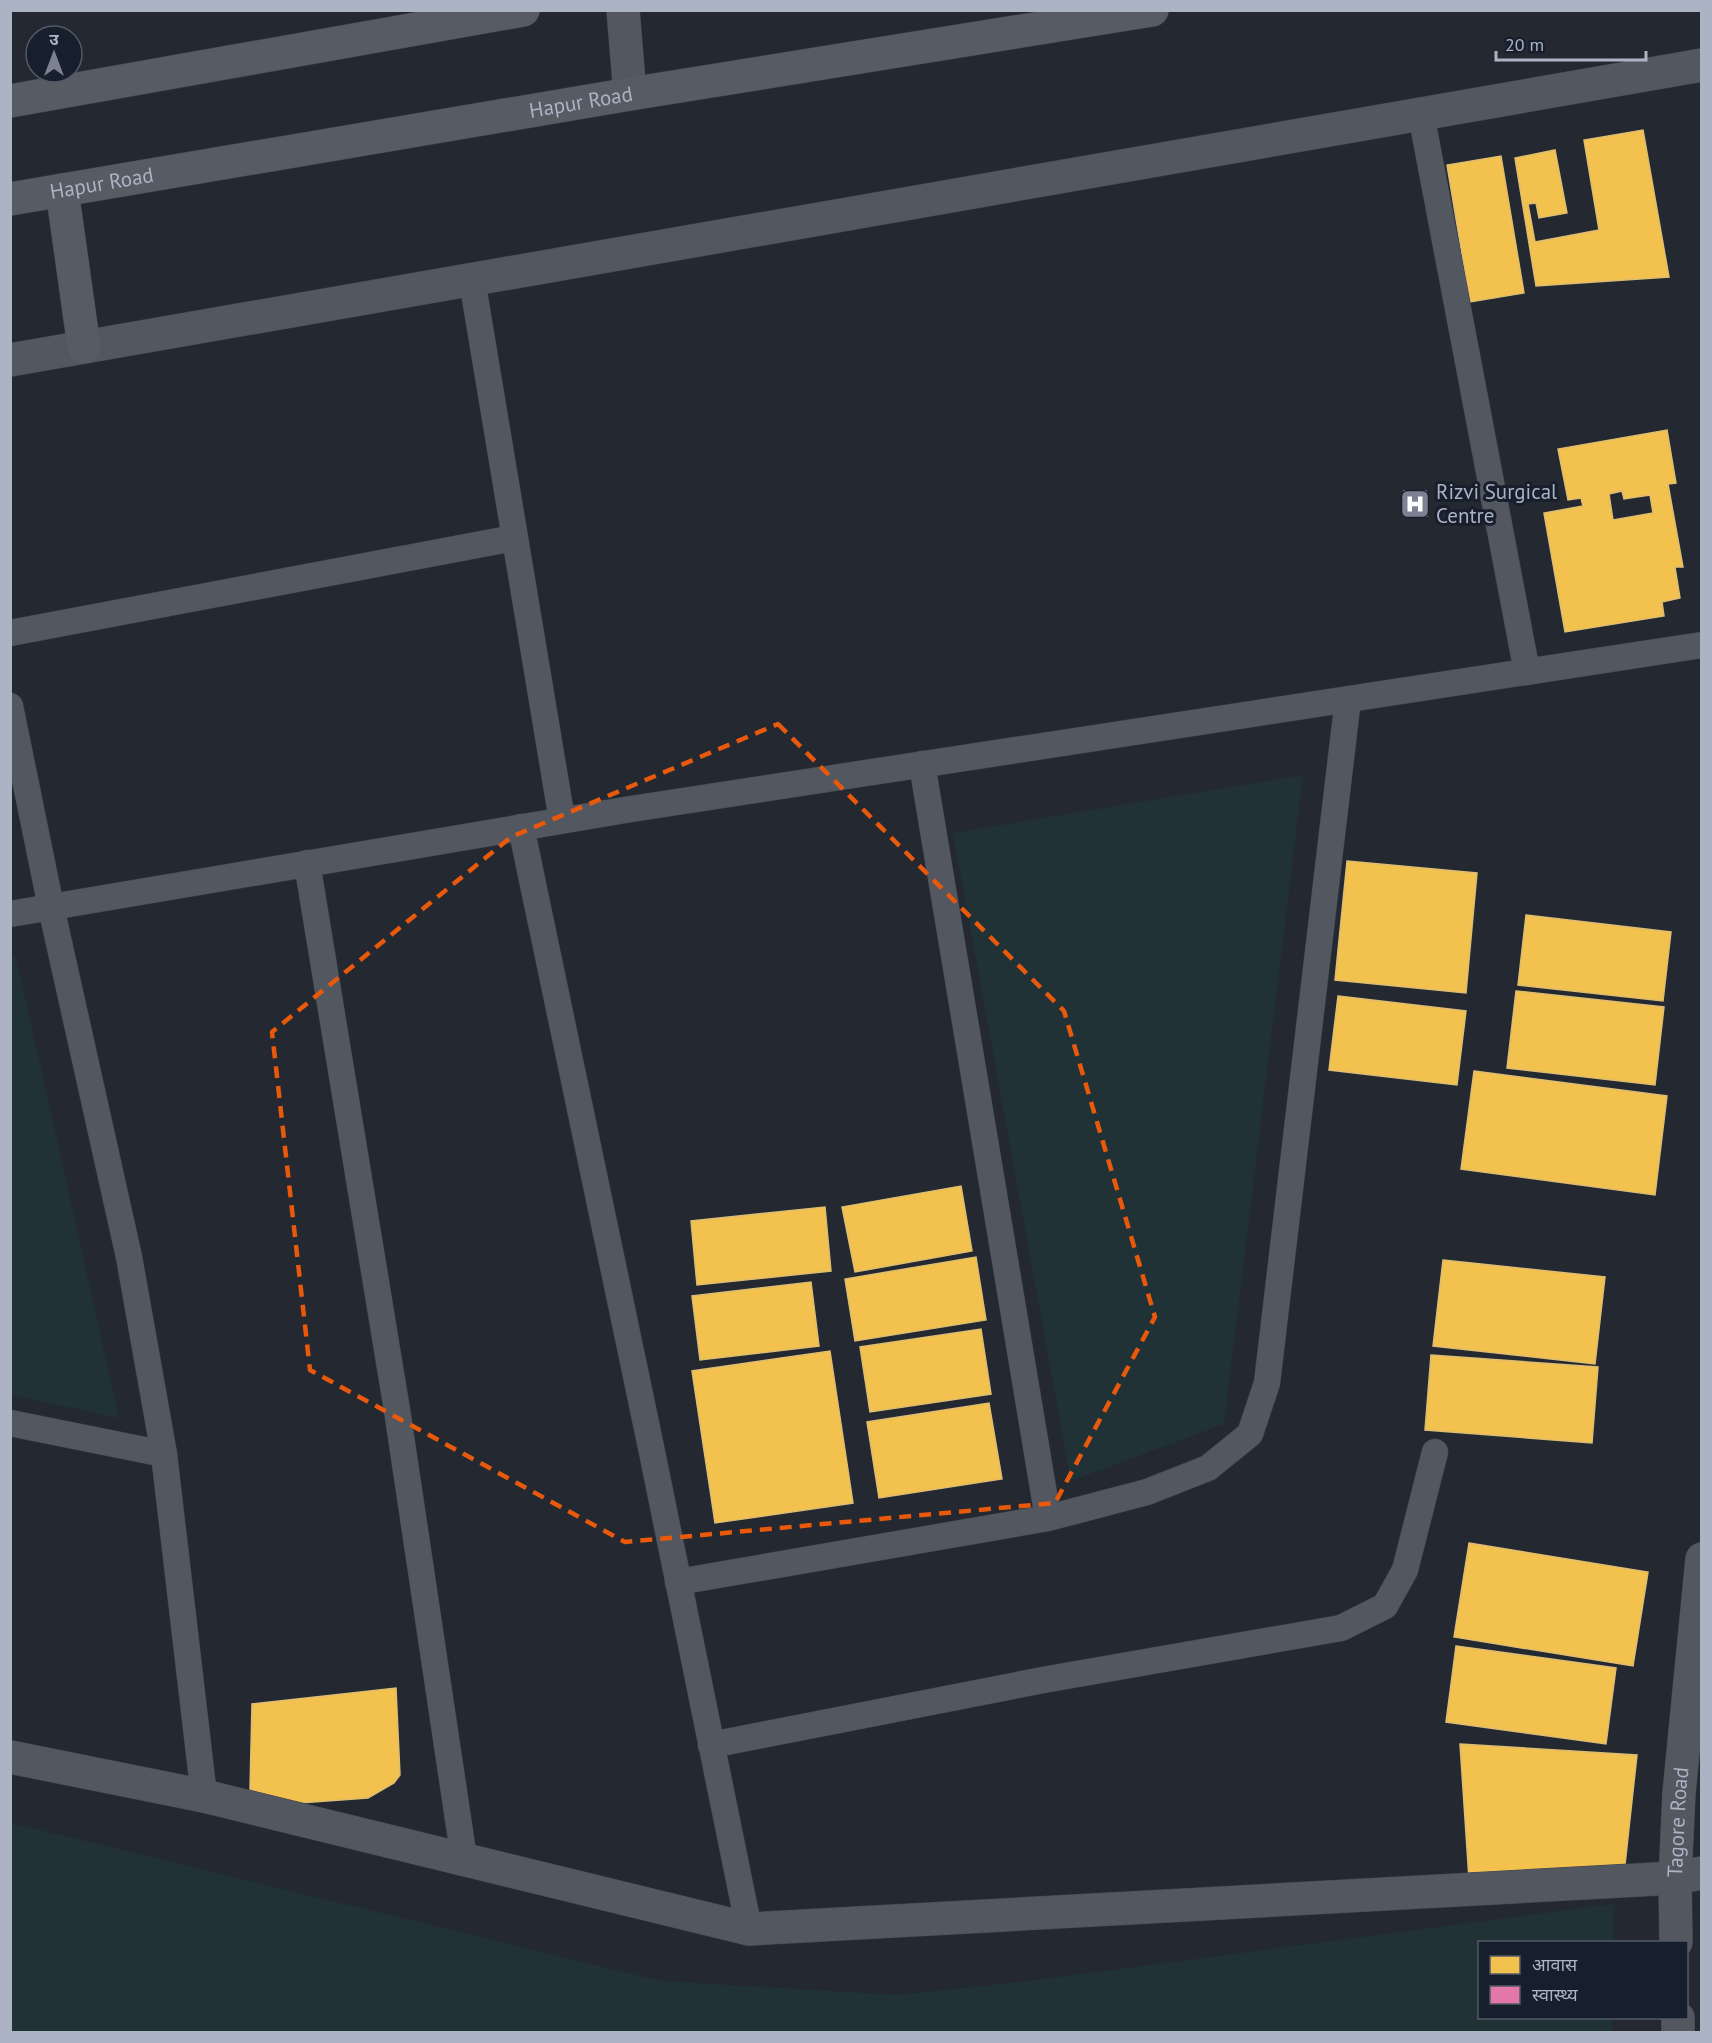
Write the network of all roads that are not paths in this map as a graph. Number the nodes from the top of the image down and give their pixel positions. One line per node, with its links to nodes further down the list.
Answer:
1 (523, 10): 6 (main road)
2 (623, 10): 5 (street)
3 (1152, 10): 5 (main road, Hapur Road)
4 (1701, 64): 7 (street)
5 (630, 94): 8 (main road, Hapur Road)
6 (10, 101)
7 (1421, 114): 10 (street); 16 (lane)
8 (63, 190): 9 (main road, Hapur Road); 11 (main road)
9 (10, 199)
10 (472, 280): 11 (street); 13 (lane)
11 (84, 347): 12 (street)
12 (10, 360)
13 (514, 538): 14 (lane); 20 (lane)
14 (10, 633)
15 (1701, 645): 16 (lane)
16 (1527, 672): 17 (lane)
17 (1348, 699): 19 (lane); 28 (lane)
18 (10, 706): 23 (lane)
19 (922, 764): 20 (lane); 28 (lane)
20 (562, 820): 21 (lane)
21 (521, 827): 22 (lane); 30 (lane)
22 (307, 863): 23 (lane); 34 (lane)
23 (51, 908): 24 (lane); 27 (lane)
24 (10, 914)
25 (10, 1424): 27 (lane)
26 (1435, 1452): 31 (lane)
27 (164, 1454): 33 (lane)
28 (1048, 1518): 30 (lane)
29 (1701, 1559): 35 (street, Tagore Road)
30 (678, 1582): 31 (lane)
31 (711, 1744): 36 (lane)
32 (10, 1756): 33 (street)
33 (204, 1796): 34 (street)
34 (464, 1859): 36 (street)
35 (1688, 1875): 36 (street); 37 (street, Tagore Road)
36 (749, 1929)
37 (1676, 1941)

